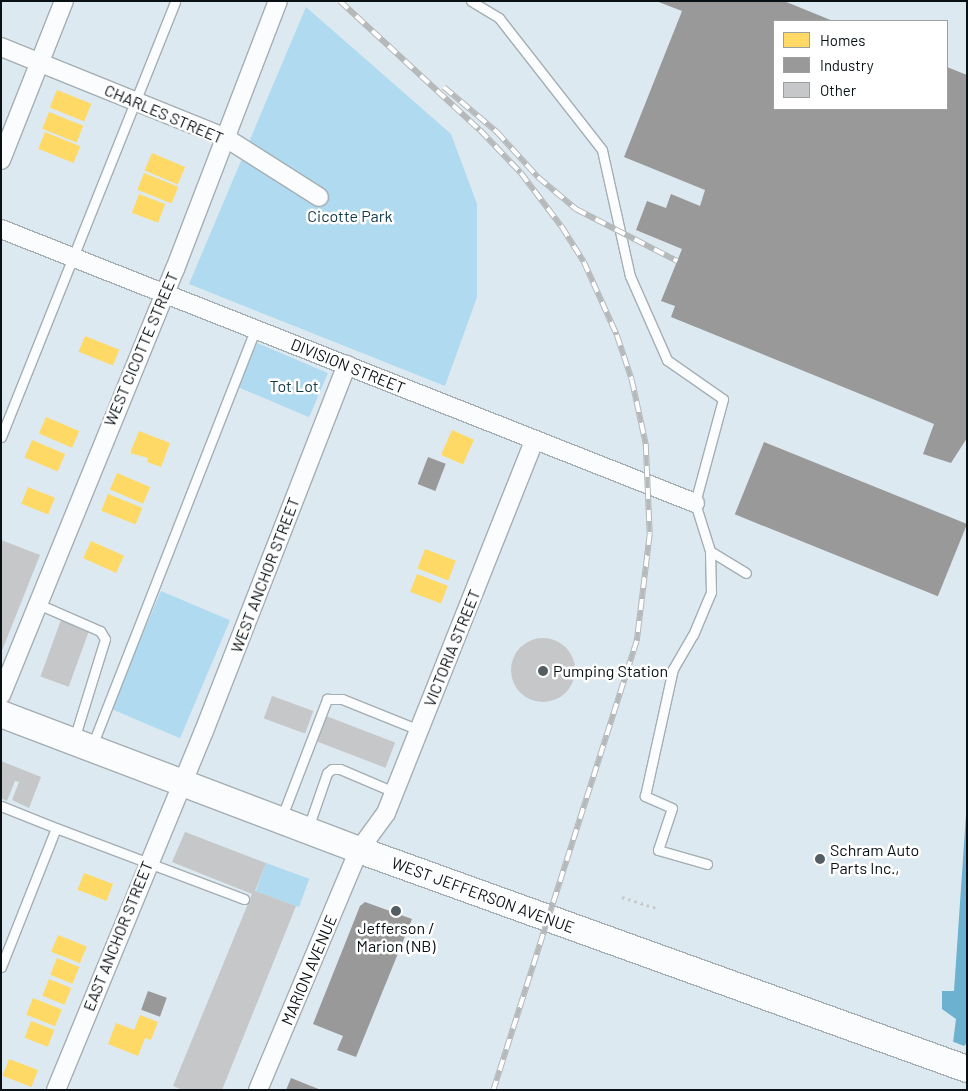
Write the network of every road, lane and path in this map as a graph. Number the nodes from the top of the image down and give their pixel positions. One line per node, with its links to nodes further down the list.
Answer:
1 (64, 1): 6 (street)
2 (175, 1): 7 (lane)
3 (278, 1): 8 (street, WEST CICOTTE STREET)
4 (471, 1): 18 (lane)
5 (1, 47): 6 (street, CHARLES STREET)
6 (40, 63): 7 (street, CHARLES STREET); 9 (street)
7 (134, 101): 8 (street, CHARLES STREET); 12 (lane)
8 (226, 138): 10 (street, CHARLES STREET); 13 (street, WEST CICOTTE STREET)
9 (1, 160)
10 (319, 197)
11 (1, 229): 12 (street, DIVISION STREET)
12 (72, 257): 13 (street, DIVISION STREET); 16 (lane)
13 (164, 293): 14 (street, DIVISION STREET); 21 (street, WEST CICOTTE STREET)
14 (256, 328): 15 (street, DIVISION STREET); 25 (lane)
15 (346, 365): 17 (street, DIVISION STREET); 26 (street, WEST ANCHOR STREET)
16 (1, 436)
17 (534, 441): 18 (street, DIVISION STREET); 24 (street, VICTORIA STREET)
18 (695, 503): 19 (lane)
19 (710, 550): 20 (lane); 34 (lane)
20 (746, 573)
21 (38, 604): 22 (street, WEST CICOTTE STREET); 25 (lane)
22 (1, 695)
23 (1, 714): 25 (main road, WEST JEFFERSON AVENUE)
24 (419, 730): 27 (street, VICTORIA STREET); 29 (lane)
25 (82, 745): 26 (main road, WEST JEFFERSON AVENUE)
26 (182, 783): 29 (main road, WEST JEFFERSON AVENUE); 33 (street, EAST ANCHOR STREET)
27 (394, 792): 31 (lane); 32 (street, VICTORIA STREET)
28 (1, 806): 30 (lane)
29 (281, 820): 31 (main road, WEST JEFFERSON AVENUE)
30 (56, 828): 33 (lane); 38 (lane)
31 (307, 831): 32 (main road, WEST JEFFERSON AVENUE)
32 (360, 850): 39 (main road, WEST JEFFERSON AVENUE); 41 (street, MARION AVENUE)
33 (148, 864): 36 (lane); 40 (street, EAST ANCHOR STREET)
34 (707, 864)
35 (622, 897): 37 (path)
36 (244, 899)
37 (656, 908)
38 (1, 967)
39 (958, 1066)
40 (56, 1090)
41 (258, 1090)

